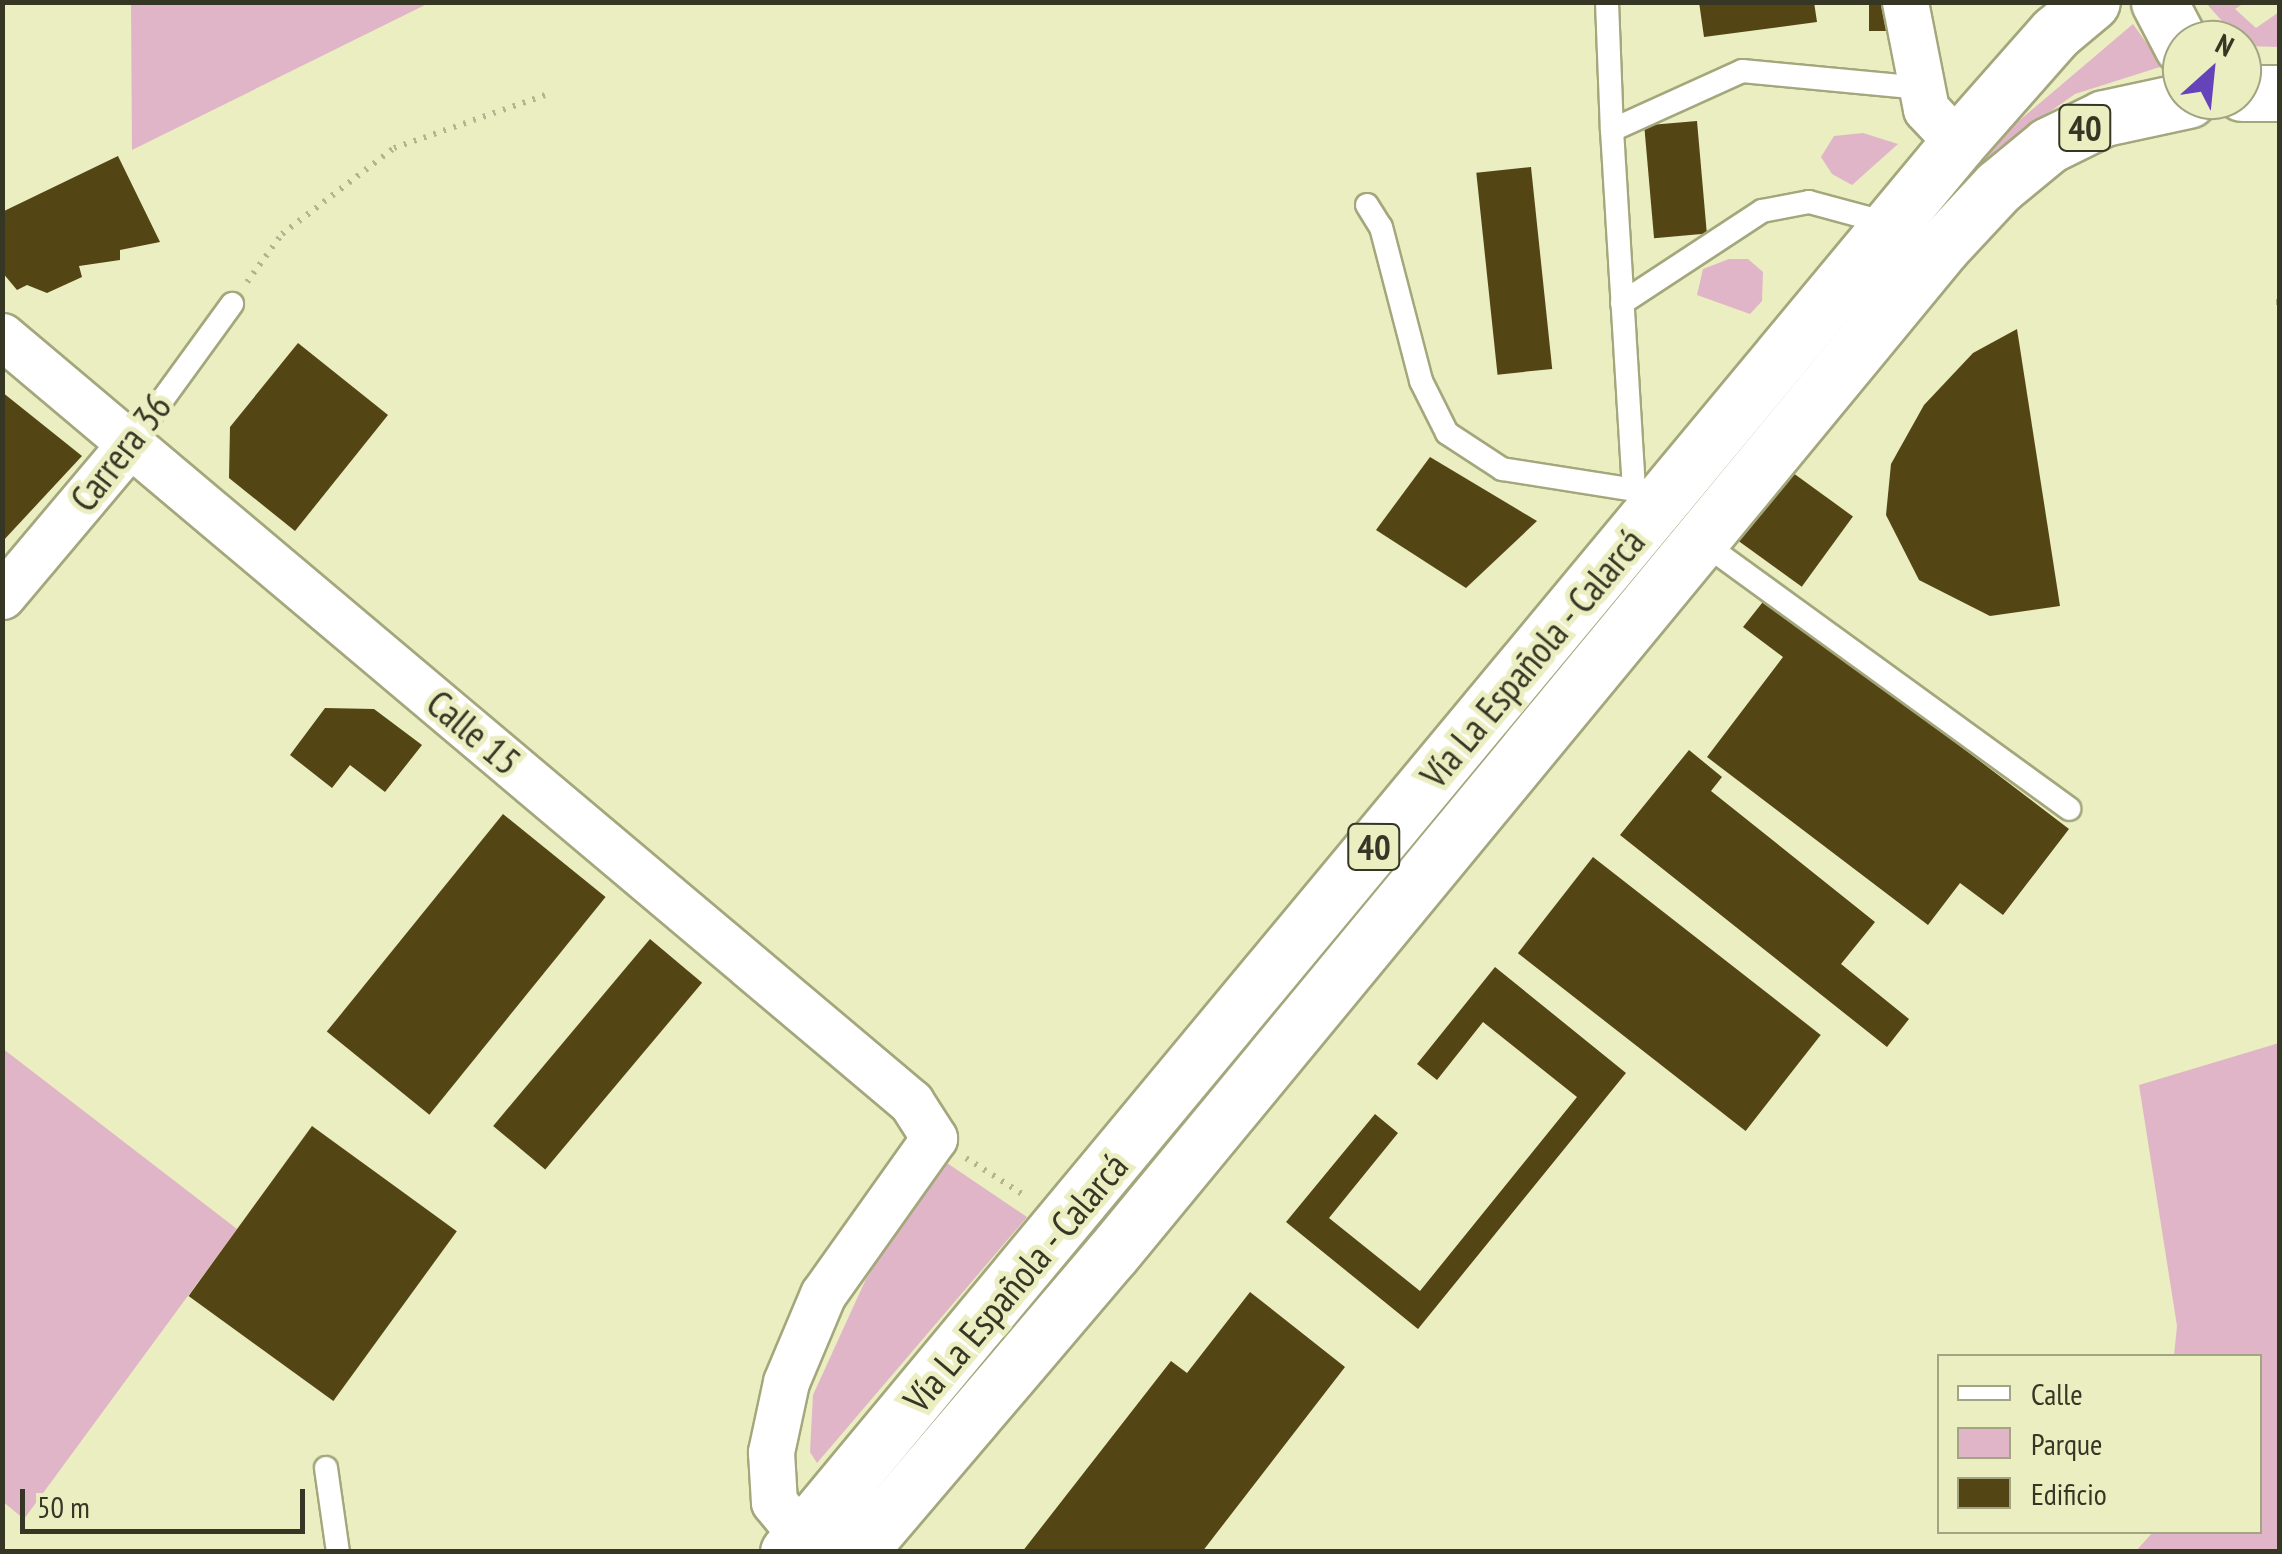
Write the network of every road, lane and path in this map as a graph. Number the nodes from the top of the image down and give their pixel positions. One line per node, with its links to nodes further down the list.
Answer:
1 (1607, 2): 7 (lane)
2 (1905, 2): 4 (street)
3 (2092, 2): 8 (highway, Vía La Española - Calarcá / 40)
4 (1921, 88): 7 (lane); 8 (street)
5 (548, 94): 12 (path)
6 (2162, 106): 15 (highway, Vía La Española - Calarcá / 40)
7 (1612, 130): 11 (lane)
8 (1958, 142): 10 (highway, Vía La Española - Calarcá / 40)
9 (1367, 205): 15 (lane)
10 (1893, 224): 11 (lane); 15 (highway, Vía La Española - Calarcá / 40)
11 (1622, 303): 15 (lane)
12 (232, 304): 14 (lane, Carrera 36)
13 (2, 336): 14 (street, Calle 15)
14 (131, 442): 16 (street, Carrera 36); 18 (street, Calle 15)
15 (1663, 513): 17 (lane); 19 (highway, Vía La Española - Calarcá / 40); 23 (highway, Vía La Española - Calarcá / 40)
16 (2, 596)
17 (2069, 809)
18 (934, 1138): 19 (path); 21 (street)
19 (1066, 1222): 21 (highway, Vía La Española - Calarcá / 40)
20 (326, 1468): 22 (lane)
21 (801, 1547)
22 (338, 1552)
23 (858, 1552)

